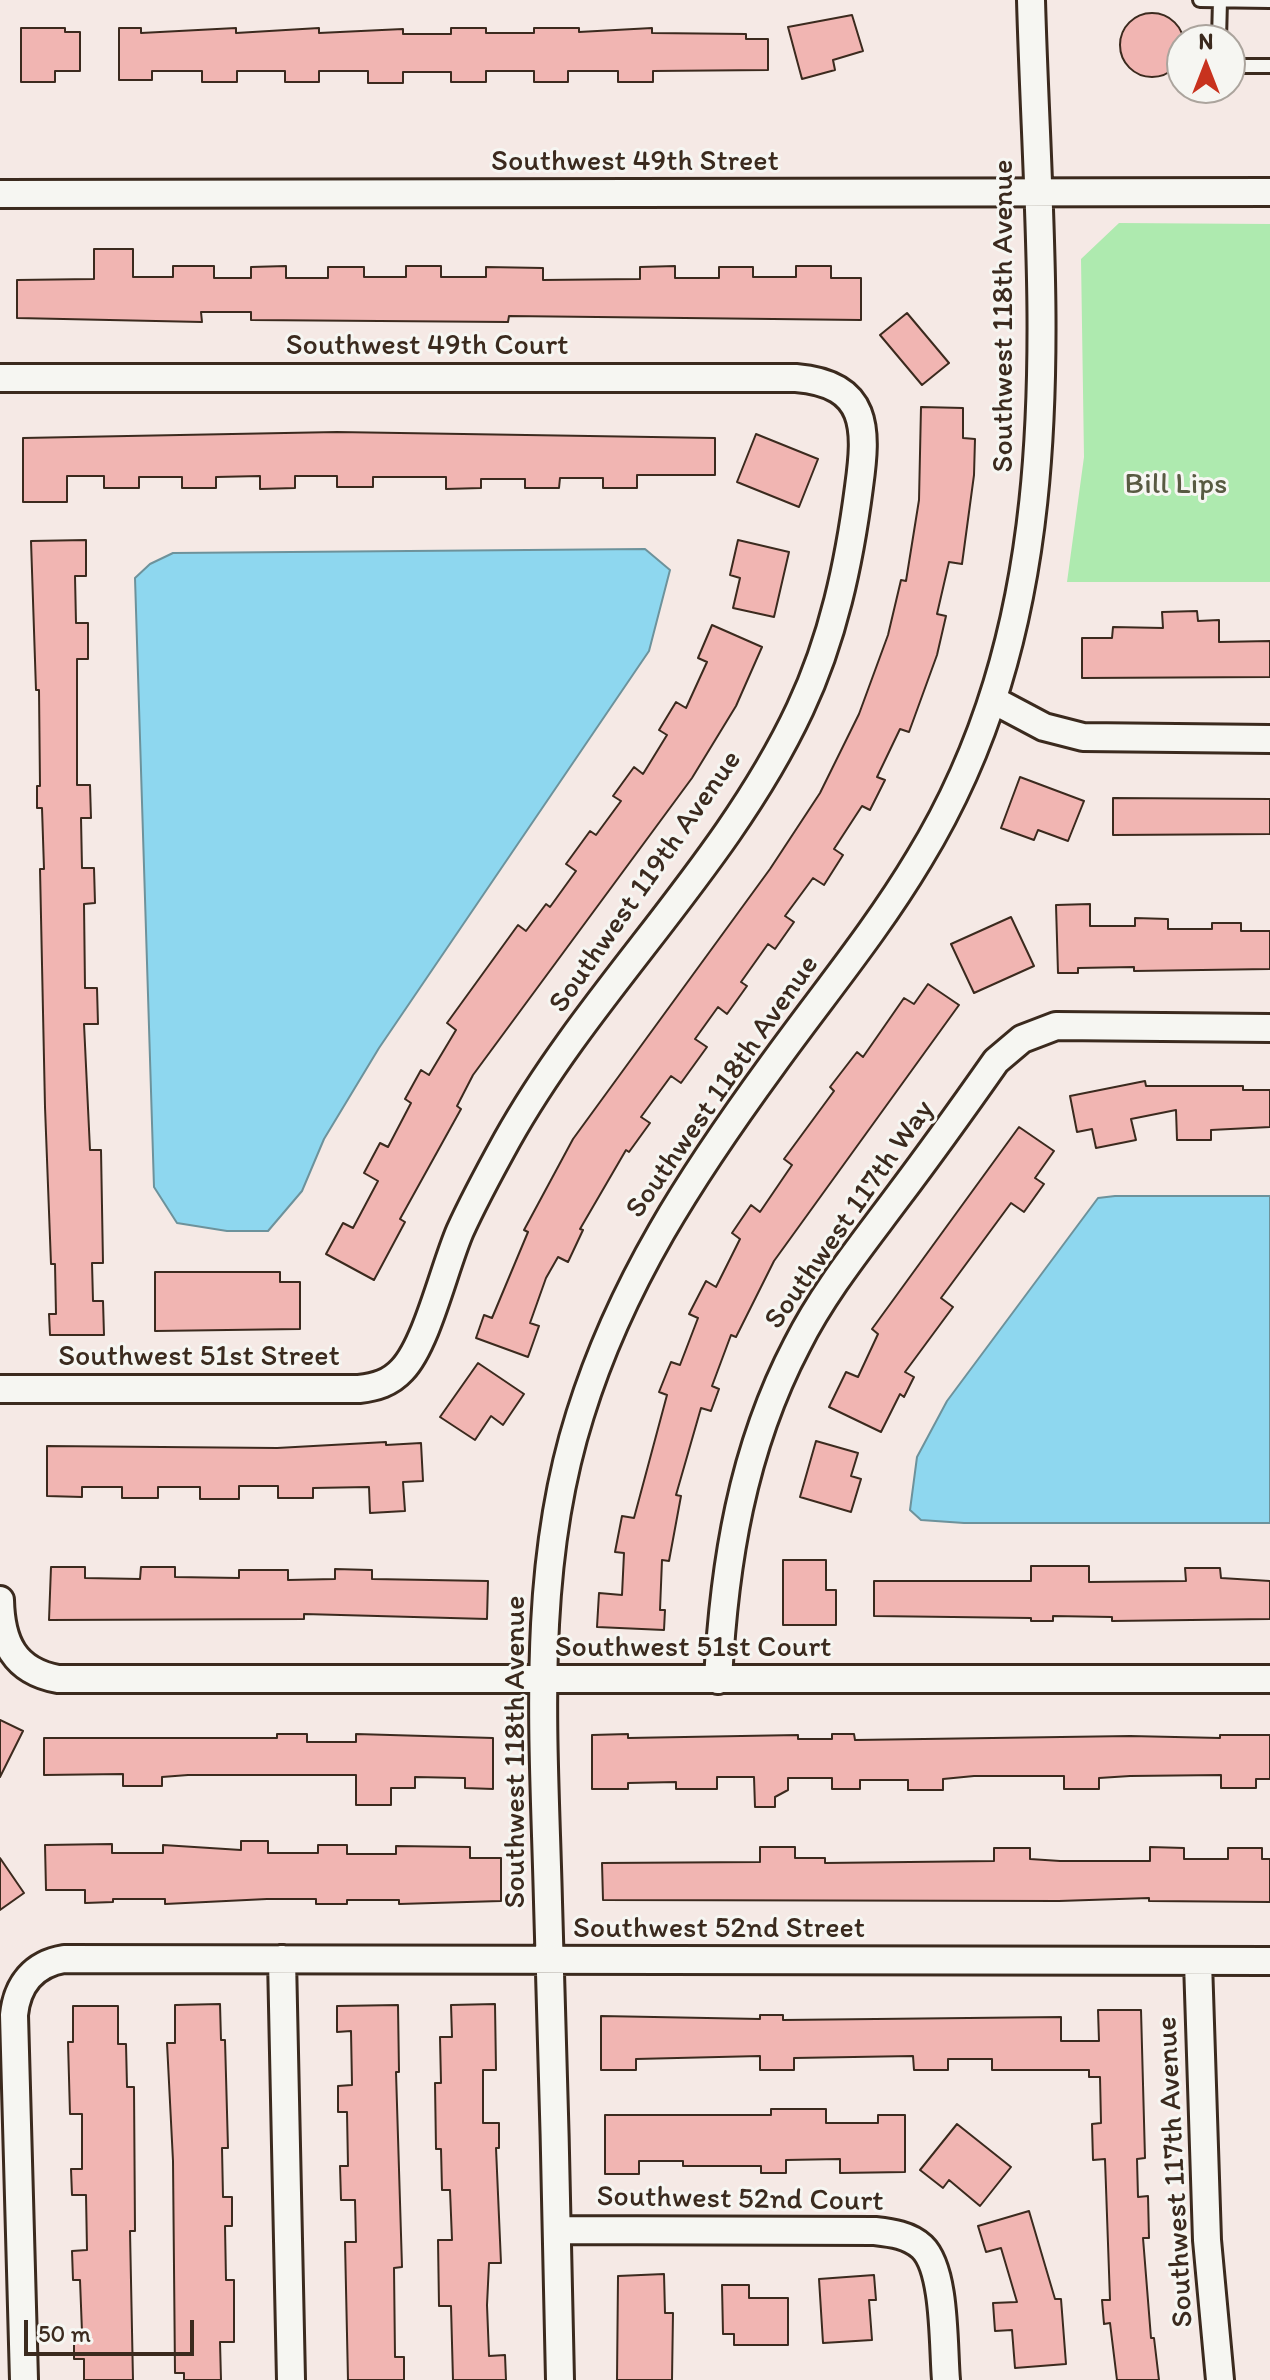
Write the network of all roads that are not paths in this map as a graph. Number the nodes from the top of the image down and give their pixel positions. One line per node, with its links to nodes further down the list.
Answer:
1 (1031, 0): 10 (street, Southwest 118th Avenue)
2 (1200, 0): 3 (lane)
3 (1220, 0): 4 (lane); 5 (lane)
4 (1270, 1)
5 (1219, 24)
6 (1246, 66): 7 (lane)
7 (1270, 66)
8 (1270, 192): 10 (street, Southwest 49th Street)
9 (0, 194): 10 (street, Southwest 49th Street)
10 (1036, 194): 13 (street, Southwest 118th Avenue)
11 (0, 378): 12 (street, Southwest 49th Court)
12 (848, 398): 16 (street, Southwest 119th Avenue)
13 (995, 701): 14 (street); 20 (street, Southwest 118th Avenue)
14 (1270, 739)
15 (1270, 1028): 21 (street, Southwest 117th Way)
16 (395, 1377): 17 (street, Southwest 51st Street)
17 (0, 1389)
18 (0, 1600): 20 (street, Southwest 51st Court)
19 (1270, 1679): 21 (street, Southwest 51st Court)
20 (543, 1680): 21 (street, Southwest 51st Court); 23 (street, Southwest 118th Avenue)
21 (718, 1680)
22 (282, 1959): 23 (street, Southwest 52nd Street); 27 (street, Southwest 52nd Street); 28 (street)
23 (550, 1960): 25 (street, Southwest 52nd Street); 26 (street, Southwest 118th Avenue)
24 (1270, 1961): 25 (street, Southwest 52nd Street)
25 (1198, 1962): 31 (street, Southwest 117th Avenue)
26 (557, 2230): 29 (street, Southwest 118th Avenue); 30 (street, Southwest 52nd Court)
27 (24, 2380)
28 (291, 2380)
29 (560, 2380)
30 (946, 2380)
31 (1220, 2380)

